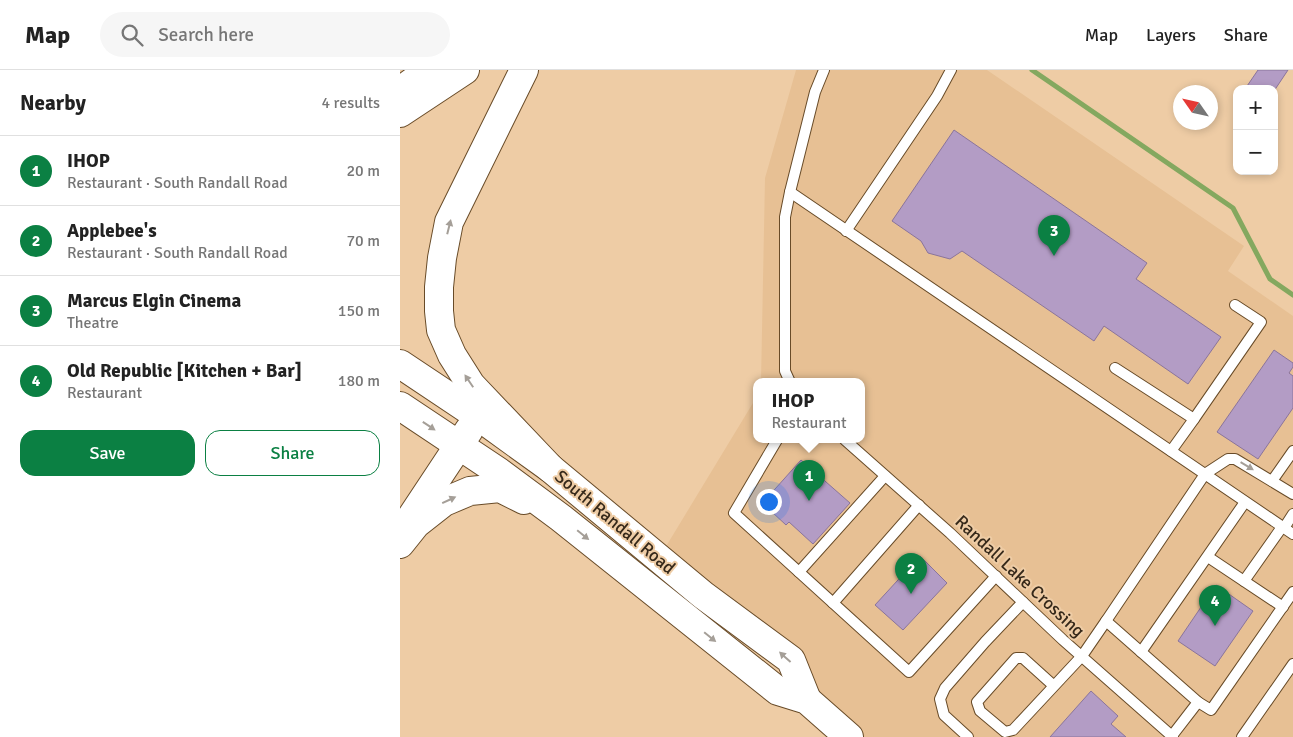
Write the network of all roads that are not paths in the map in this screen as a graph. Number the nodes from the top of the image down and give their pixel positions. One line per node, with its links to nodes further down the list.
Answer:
1 (429, 70): 7 (main road)
2 (444, 70): 8 (main road)
3 (465, 70): 9 (main road)
4 (524, 70): 24 (main road, one-way to 4)
5 (824, 70): 10 (lane)
6 (951, 70): 11 (lane)
7 (400, 91)
8 (400, 96)
9 (400, 113)
10 (790, 192): 11 (lane); 15 (lane)
11 (846, 230): 22 (lane)
12 (1236, 305): 18 (lane)
13 (400, 364): 17 (main road, South Randall Road)
14 (1115, 368): 18 (lane)
15 (788, 378)
16 (400, 406): 21 (main road, South Randall Road, one-way to 21)
17 (478, 416): 21 (main road); 24 (main road, South Randall Road)
18 (1194, 419): 22 (lane)
19 (776, 443): 38 (lane)
20 (848, 443): 26 (lane, Randall Lake Crossing)
21 (458, 446): 32 (main road, South Randall Road); 34 (main road)
22 (1171, 451): 25 (lane)
23 (1293, 451): 27 (lane)
24 (550, 468): 50 (main road, South Randall Road, one-way to 24)
25 (1205, 474): 27 (lane, one-way to 27); 29 (lane); 45 (lane)
26 (885, 476): 30 (lane, Randall Lake Crossing); 38 (lane)
27 (1272, 481): 28 (lane)
28 (1293, 494)
29 (1245, 502): 33 (lane); 37 (lane)
30 (919, 505): 39 (lane, Randall Lake Crossing); 43 (lane)
31 (1293, 514): 33 (lane)
32 (562, 518): 36 (main road, one-way to 32); 50 (main road, South Randall Road, one-way to 50)
33 (1283, 527): 35 (lane); 40 (lane)
34 (400, 534)
35 (1293, 534)
36 (400, 544)
37 (1208, 557): 40 (lane); 46 (lane)
38 (799, 572): 43 (lane)
39 (996, 576): 42 (lane, Randall Lake Crossing); 43 (lane)
40 (1244, 581): 44 (lane)
41 (1293, 592): 44 (lane)
42 (1023, 602): 47 (lane, Randall Lake Crossing); 53 (lane)
43 (833, 603)
44 (1283, 607): 51 (lane)
45 (1106, 621): 46 (lane); 47 (lane)
46 (1141, 652): 51 (lane)
47 (1082, 656): 49 (lane); 54 (lane, Randall Lake Crossing)
48 (1293, 664): 55 (lane)
49 (1054, 686): 49 (lane)
50 (807, 700): 52 (main road, South Randall Road)
51 (1198, 702): 54 (lane)
52 (850, 737)
53 (968, 737)
54 (1172, 737)
55 (1242, 737)

